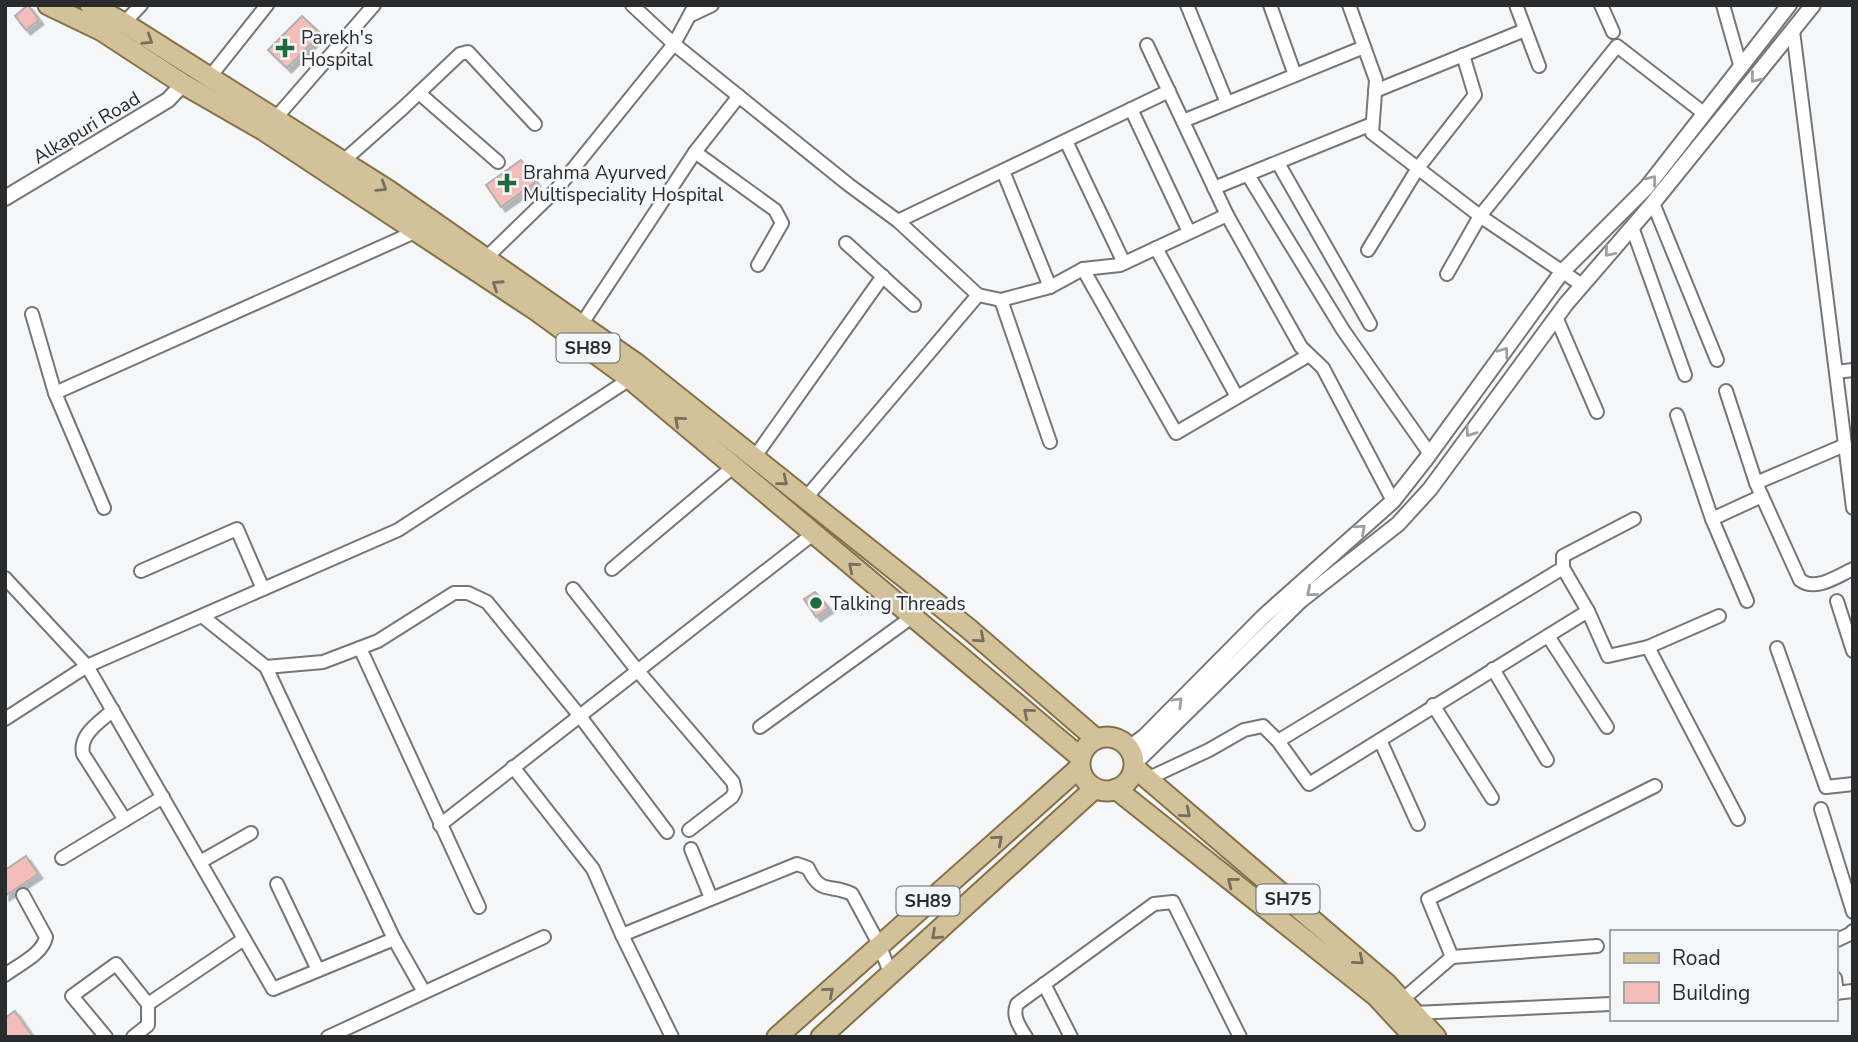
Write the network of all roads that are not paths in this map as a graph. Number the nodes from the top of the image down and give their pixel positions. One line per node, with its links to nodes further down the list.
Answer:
1 (48, 5): 31 (main road, SH89)
2 (90, 5): 17 (main road, SH89)
3 (141, 5): 17 (street)
4 (267, 5): 30 (street)
5 (374, 5): 39 (street)
6 (632, 5): 22 (street)
7 (712, 5): 16 (street)
8 (1187, 5): 36 (street)
9 (1270, 5): 29 (street)
10 (1516, 5): 18 (street)
11 (1601, 5): 20 (street)
12 (1723, 5): 28 (street)
13 (1789, 5): 21 (street)
14 (1813, 5): 19 (street)
15 (1351, 6): 25 (street)
16 (693, 10): 22 (street)
17 (124, 23): 30 (main road, SH89, one-way to 30)
18 (1525, 30): 26 (street); 27 (street)
19 (1793, 31): 24 (street); 82 (street)
20 (1613, 32)
21 (1766, 36): 24 (street); 28 (street)
22 (674, 44): 35 (street); 63 (street)
23 (1147, 45): 32 (street)
24 (1781, 45): 53 (street, one-way to 53)
25 (1364, 47): 29 (street); 33 (street)
26 (1463, 55): 33 (street); 48 (street)
27 (1539, 66)
28 (1741, 68): 38 (street)
29 (1295, 75): 36 (street)
30 (209, 78): 39 (main road, SH89)
31 (183, 84): 52 (street, Alkapuri Road); 58 (main road, SH89)
32 (1169, 91): 37 (street); 40 (street)
33 (1375, 91): 42 (street)
34 (419, 93): 41 (street); 45 (street); 46 (street)
35 (739, 96): 44 (street); 56 (street)
36 (1227, 103): 40 (street)
37 (1131, 109): 43 (street); 59 (street)
38 (1704, 114): 55 (street); 67 (street, one-way to 38)
39 (274, 120): 46 (main road, SH89)
40 (1183, 121): 51 (street)
41 (535, 124)
42 (1373, 124): 47 (street); 48 (street)
43 (1066, 141): 49 (street); 64 (street)
44 (695, 152): 65 (street); 78 (street)
45 (498, 162)
46 (341, 163): 63 (main road, SH89, one-way to 63)
47 (1278, 163): 50 (street); 77 (street)
48 (1418, 168): 55 (street); 62 (street)
49 (1003, 171): 56 (street); 71 (street)
50 (1248, 175): 51 (street); 93 (street)
51 (1214, 188): 54 (street)
52 (5, 198)
53 (1653, 203): 57 (street); 80 (street)
54 (1227, 215): 59 (street); 79 (street)
55 (1480, 216): 67 (street); 68 (street)
56 (898, 221): 72 (street)
57 (1632, 227): 70 (street, one-way to 70); 83 (street)
58 (417, 231): 84 (main road, SH89, one-way to 58); 86 (street)
59 (1189, 232): 61 (street)
60 (846, 243): 69 (street)
61 (1156, 248): 64 (street); 87 (street)
62 (1368, 250)
63 (486, 258): 78 (main road, SH89)
64 (1124, 263): 66 (street)
65 (758, 265)
66 (1083, 269): 71 (street); 87 (street)
67 (1562, 272): 70 (street); 93 (street, one-way to 67)
68 (1447, 274)
69 (883, 276): 74 (street); 94 (street)
70 (1582, 285): 76 (street)
71 (1050, 287): 73 (street)
72 (978, 295): 73 (street); 99 (street)
73 (1000, 300): 91 (street)
74 (914, 305)
75 (32, 314): 86 (street)
76 (1556, 317): 88 (street); 139 (street, one-way to 139)
77 (1370, 324)
78 (582, 325): 94 (main road, SH89)
79 (1309, 355): 87 (street); 100 (street)
80 (1717, 360)
81 (1853, 370): 82 (street)
82 (1836, 372): 90 (street)
83 (1685, 375)
84 (630, 379): 95 (main road, SH89, one-way to 84); 111 (street)
85 (1726, 391): 97 (street)
86 (55, 393): 101 (street)
87 (1237, 397)
88 (1597, 412)
89 (1677, 415): 104 (street)
90 (1847, 421): 92 (street)
91 (1050, 442)
92 (1845, 445): 96 (street); 97 (street)
93 (1430, 454): 100 (street)
94 (754, 458): 99 (main road, SH89, one-way to 99)
95 (733, 467): 105 (main road, SH89); 107 (street)
96 (1851, 481): 102 (street)
97 (1756, 483): 98 (street)
98 (1762, 496): 104 (street); 108 (street)
99 (805, 499): 134 (main road, SH89, one-way to 134)
100 (1393, 501): 139 (street, one-way to 100)
101 (104, 508)
102 (1853, 508)
103 (1634, 519): 106 (street)
104 (1712, 519): 113 (street)
105 (813, 534): 118 (main road, SH89, one-way to 105); 127 (street)
106 (1563, 568): 115 (street); 136 (street)
107 (612, 569)
108 (1853, 569)
109 (141, 571): 111 (street)
110 (5, 578): 124 (street)
111 (263, 589): 116 (street)
112 (573, 589): 127 (street)
113 (1747, 601)
114 (1837, 601): 123 (street)
115 (1588, 611): 119 (street); 120 (street)
116 (202, 616): 124 (street); 125 (street)
117 (1719, 616): 120 (street)
118 (912, 617): 132 (street); 138 (main road, SH89, one-way to 118)
119 (1548, 636): 126 (street); 133 (street)
120 (1648, 647): 149 (street)
121 (360, 648): 125 (street); 130 (street); 151 (street)
122 (1777, 649): 141 (street)
123 (1853, 651)
124 (87, 666): 129 (street); 131 (street)
125 (266, 667): 167 (street)
126 (1493, 669): 128 (street); 137 (street)
127 (636, 670): 130 (street); 152 (street)
128 (1433, 705): 135 (street); 146 (street)
129 (113, 710): 145 (street); 148 (street)
130 (579, 715): 140 (street); 153 (street)
131 (5, 719)
132 (760, 727)
133 (1608, 727)
134 (1095, 738): 138 (main road); 139 (main road)
135 (1380, 740): 136 (street); 150 (street)
136 (1278, 741): 139 (street)
137 (1547, 760)
138 (1080, 763): 143 (main road); 169 (main road, SH89, one-way to 138)
139 (1136, 765): 144 (main road); 179 (main road, SH75, one-way to 179)
140 (513, 767): 151 (street); 164 (street)
141 (1853, 784)
142 (1656, 786): 171 (street)
143 (1094, 789): 144 (main road); 174 (main road, SH89, one-way to 174)
144 (1116, 789): 189 (main road, SH75, one-way to 144)
145 (163, 797): 148 (street); 157 (street)
146 (1492, 798)
147 (1821, 809): 162 (street)
148 (125, 820): 156 (street)
149 (1738, 820)
150 (1419, 824)
151 (440, 825): 161 (street)
152 (689, 830)
153 (667, 832)
154 (251, 833): 157 (street)
155 (691, 849): 160 (street)
156 (62, 858)
157 (200, 862): 166 (street)
158 (277, 884): 172 (street)
159 (23, 895): 173 (street)
160 (711, 898): 164 (street); 169 (street)
161 (479, 906)
162 (1853, 912)
163 (1853, 931): 168 (street)
164 (622, 935): 183 (street)
165 (544, 937): 176 (street)
166 (244, 939): 172 (street); 178 (street)
167 (394, 939): 172 (street); 176 (street)
168 (1837, 940)
169 (879, 944): 174 (street); 184 (main road, SH89, one-way to 169)
170 (1597, 946): 171 (street)
171 (1452, 957): 179 (street)
172 (318, 970)
173 (5, 975)
174 (891, 975): 185 (main road, SH89)
175 (1044, 984): 186 (street); 187 (street); 188 (street)
176 (424, 992): 182 (street)
177 (1610, 1003): 179 (street)
178 (148, 1004): 180 (street); 181 (street)
179 (1408, 1007): 190 (main road, SH75)
180 (106, 1037)
181 (133, 1037)
182 (328, 1037)
183 (672, 1037)
184 (778, 1037)
185 (821, 1037)
186 (1026, 1037)
187 (1071, 1037)
188 (1240, 1037)
189 (1414, 1037)
190 (1436, 1037)

